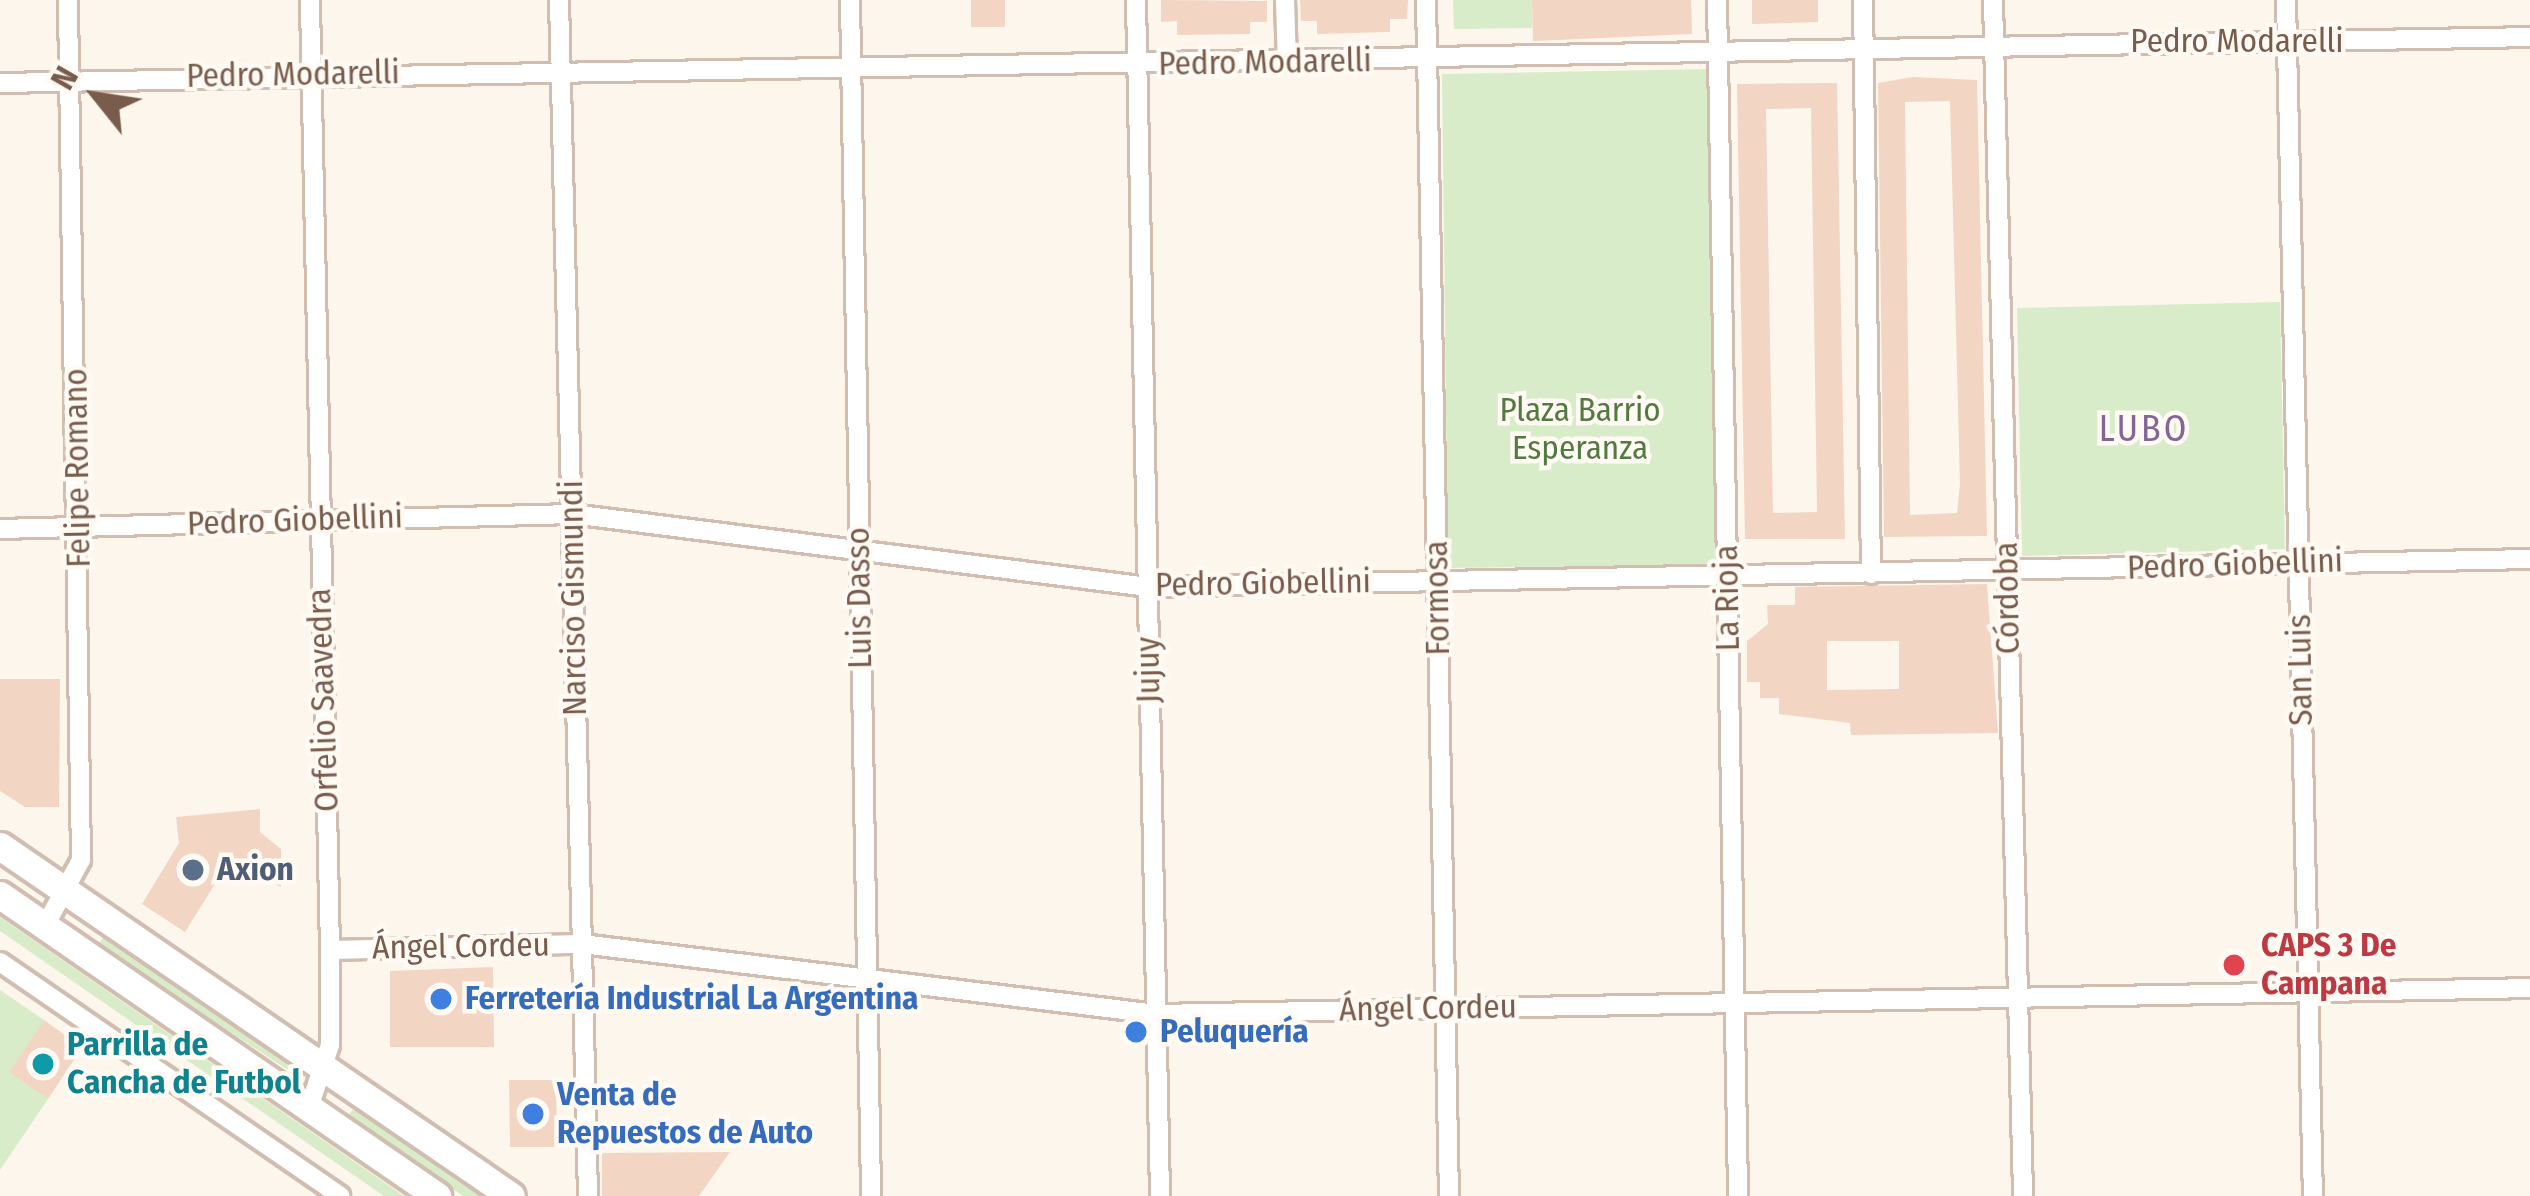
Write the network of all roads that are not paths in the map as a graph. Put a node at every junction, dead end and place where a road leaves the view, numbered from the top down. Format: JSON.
{"nodes":[{"id":1,"x":68,"y":0,"type":"edge"},
{"id":2,"x":310,"y":0,"type":"edge"},
{"id":3,"x":559,"y":0,"type":"edge"},
{"id":4,"x":850,"y":0,"type":"edge"},
{"id":5,"x":1136,"y":0,"type":"edge"},
{"id":6,"x":1285,"y":0,"type":"edge"},
{"id":7,"x":1426,"y":0,"type":"edge"},
{"id":8,"x":1718,"y":0,"type":"edge"},
{"id":9,"x":1863,"y":0,"type":"edge"},
{"id":10,"x":1993,"y":0,"type":"edge"},
{"id":11,"x":2286,"y":0,"type":"edge"},
{"id":12,"x":2530,"y":37,"type":"edge"},
{"id":13,"x":1994,"y":41,"type":"junction"},
{"id":14,"x":2287,"y":43,"type":"junction"},
{"id":15,"x":1864,"y":45,"type":"junction"},
{"id":16,"x":1718,"y":57,"type":"junction"},
{"id":17,"x":1427,"y":61,"type":"junction"},
{"id":18,"x":1287,"y":62,"type":"junction"},
{"id":19,"x":1137,"y":64,"type":"junction"},
{"id":20,"x":851,"y":68,"type":"junction"},
{"id":21,"x":561,"y":72,"type":"junction"},
{"id":22,"x":311,"y":73,"type":"junction"},
{"id":23,"x":70,"y":82,"type":"junction"},
{"id":24,"x":0,"y":83,"type":"edge"},
{"id":25,"x":572,"y":514,"type":"junction"},
{"id":26,"x":319,"y":520,"type":"junction"},
{"id":27,"x":80,"y":527,"type":"junction"},
{"id":28,"x":0,"y":530,"type":"edge"},
{"id":29,"x":860,"y":551,"type":"junction"},
{"id":30,"x":2530,"y":559,"type":"edge"},
{"id":31,"x":2299,"y":563,"type":"junction"},
{"id":32,"x":2007,"y":572,"type":"junction"},
{"id":33,"x":1871,"y":574,"type":"junction"},
{"id":34,"x":1727,"y":576,"type":"junction"},
{"id":35,"x":1437,"y":582,"type":"junction"},
{"id":36,"x":1148,"y":587,"type":"junction"},
{"id":37,"x":0,"y":846,"type":"edge"},
{"id":38,"x":68,"y":893,"type":"junction"},
{"id":39,"x":0,"y":895,"type":"edge"},
{"id":40,"x":45,"y":926,"type":"junction"},
{"id":41,"x":582,"y":944,"type":"junction"},
{"id":42,"x":331,"y":950,"type":"junction"},
{"id":43,"x":0,"y":962,"type":"edge"},
{"id":44,"x":867,"y":979,"type":"junction"},
{"id":45,"x":2530,"y":988,"type":"edge"},
{"id":46,"x":2308,"y":992,"type":"junction"},
{"id":47,"x":2018,"y":998,"type":"junction"},
{"id":48,"x":1735,"y":1003,"type":"junction"},
{"id":49,"x":1446,"y":1009,"type":"junction"},
{"id":50,"x":1156,"y":1014,"type":"junction"},
{"id":51,"x":322,"y":1067,"type":"junction"},
{"id":52,"x":309,"y":1108,"type":"junction"},
{"id":53,"x":340,"y":1196,"type":"edge"},
{"id":54,"x":437,"y":1196,"type":"edge"},
{"id":55,"x":511,"y":1196,"type":"edge"},
{"id":56,"x":588,"y":1196,"type":"edge"},
{"id":57,"x":871,"y":1196,"type":"edge"},
{"id":58,"x":1160,"y":1196,"type":"edge"},
{"id":59,"x":1450,"y":1196,"type":"edge"},
{"id":60,"x":1738,"y":1196,"type":"edge"},
{"id":61,"x":2023,"y":1196,"type":"edge"},
{"id":62,"x":2313,"y":1196,"type":"edge"}],
"edges":[{"from":1,"to":23,"type":"street","name":"Felipe Romano"},
{"from":2,"to":22,"type":"street","name":"Orfelio Saavedra"},
{"from":3,"to":21,"type":"street","name":"Narciso Gismundi"},
{"from":4,"to":20,"type":"street","name":"Luis Dasso"},
{"from":5,"to":19,"type":"street","name":"Jujuy"},
{"from":6,"to":18,"type":"street"},
{"from":7,"to":17,"type":"street","name":"Formosa"},
{"from":8,"to":16,"type":"street","name":"La Rioja"},
{"from":9,"to":15,"type":"street"},
{"from":10,"to":13,"type":"street","name":"Córdoba"},
{"from":11,"to":14,"type":"street","name":"San Luis"},
{"from":12,"to":14,"type":"street","name":"Pedro Modarelli"},
{"from":13,"to":14,"type":"street","name":"Pedro Modarelli"},
{"from":13,"to":15,"type":"street","name":"Pedro Modarelli"},
{"from":13,"to":32,"type":"street","name":"Córdoba"},
{"from":14,"to":31,"type":"street","name":"San Luis"},
{"from":15,"to":16,"type":"street","name":"Pedro Modarelli"},
{"from":15,"to":33,"type":"street"},
{"from":16,"to":17,"type":"street","name":"Pedro Modarelli"},
{"from":16,"to":34,"type":"street","name":"La Rioja"},
{"from":17,"to":18,"type":"street","name":"Pedro Modarelli"},
{"from":17,"to":35,"type":"street","name":"Formosa"},
{"from":18,"to":19,"type":"street","name":"Pedro Modarelli"},
{"from":19,"to":20,"type":"street","name":"Pedro Modarelli"},
{"from":19,"to":36,"type":"street","name":"Jujuy"},
{"from":20,"to":21,"type":"street","name":"Pedro Modarelli"},
{"from":20,"to":29,"type":"street","name":"Luis Dasso"},
{"from":21,"to":22,"type":"street","name":"Pedro Modarelli"},
{"from":21,"to":25,"type":"street","name":"Narciso Gismundi"},
{"from":22,"to":23,"type":"street","name":"Pedro Modarelli"},
{"from":22,"to":26,"type":"street","name":"Orfelio Saavedra"},
{"from":23,"to":24,"type":"street","name":"Pedro Modarelli"},
{"from":23,"to":27,"type":"street","name":"Felipe Romano"},
{"from":25,"to":26,"type":"street","name":"Pedro Giobellini"},
{"from":25,"to":29,"type":"street","name":"Pedro Giobellini"},
{"from":25,"to":41,"type":"street","name":"Narciso Gismundi"},
{"from":26,"to":27,"type":"street","name":"Pedro Giobellini"},
{"from":26,"to":42,"type":"street","name":"Orfelio Saavedra"},
{"from":27,"to":28,"type":"street","name":"Pedro Giobellini"},
{"from":27,"to":38,"type":"street","name":"Felipe Romano"},
{"from":29,"to":36,"type":"street","name":"Pedro Giobellini"},
{"from":29,"to":44,"type":"street","name":"Luis Dasso"},
{"from":30,"to":31,"type":"street","name":"Pedro Giobellini"},
{"from":31,"to":32,"type":"street","name":"Pedro Giobellini"},
{"from":31,"to":46,"type":"street","name":"San Luis"},
{"from":32,"to":33,"type":"street","name":"Pedro Giobellini"},
{"from":32,"to":47,"type":"street","name":"Córdoba"},
{"from":33,"to":34,"type":"street","name":"Pedro Giobellini"},
{"from":34,"to":35,"type":"street","name":"Pedro Giobellini"},
{"from":34,"to":48,"type":"street","name":"La Rioja"},
{"from":35,"to":36,"type":"street","name":"Pedro Giobellini"},
{"from":35,"to":49,"type":"street","name":"Formosa"},
{"from":36,"to":50,"type":"street","name":"Jujuy"},
{"from":37,"to":38,"type":"main road"},
{"from":38,"to":40,"type":"street","name":"Felipe Romano"},
{"from":38,"to":51,"type":"main road"},
{"from":39,"to":40,"type":"main road"},
{"from":40,"to":52,"type":"main road"},
{"from":41,"to":42,"type":"street","name":"Ángel Cordeu"},
{"from":41,"to":44,"type":"street","name":"Ángel Cordeu"},
{"from":41,"to":56,"type":"street","name":"Narciso Gismundi"},
{"from":42,"to":51,"type":"street","name":"Orfelio Saavedra"},
{"from":43,"to":53,"type":"street"},
{"from":44,"to":50,"type":"street","name":"Ángel Cordeu"},
{"from":44,"to":57,"type":"street","name":"Luis Dasso"},
{"from":45,"to":46,"type":"street","name":"Ángel Cordeu"},
{"from":46,"to":47,"type":"street","name":"Ángel Cordeu"},
{"from":46,"to":62,"type":"street","name":"San Luis"},
{"from":47,"to":48,"type":"street","name":"Ángel Cordeu"},
{"from":47,"to":61,"type":"street","name":"Córdoba"},
{"from":48,"to":49,"type":"street","name":"Ángel Cordeu"},
{"from":48,"to":60,"type":"street","name":"La Rioja"},
{"from":49,"to":50,"type":"street","name":"Ángel Cordeu"},
{"from":49,"to":59,"type":"street","name":"Formosa"},
{"from":50,"to":58,"type":"street","name":"Jujuy"},
{"from":51,"to":52,"type":"street","name":"Orfelio Saavedra"},
{"from":51,"to":55,"type":"main road"},
{"from":52,"to":54,"type":"main road"}]}
